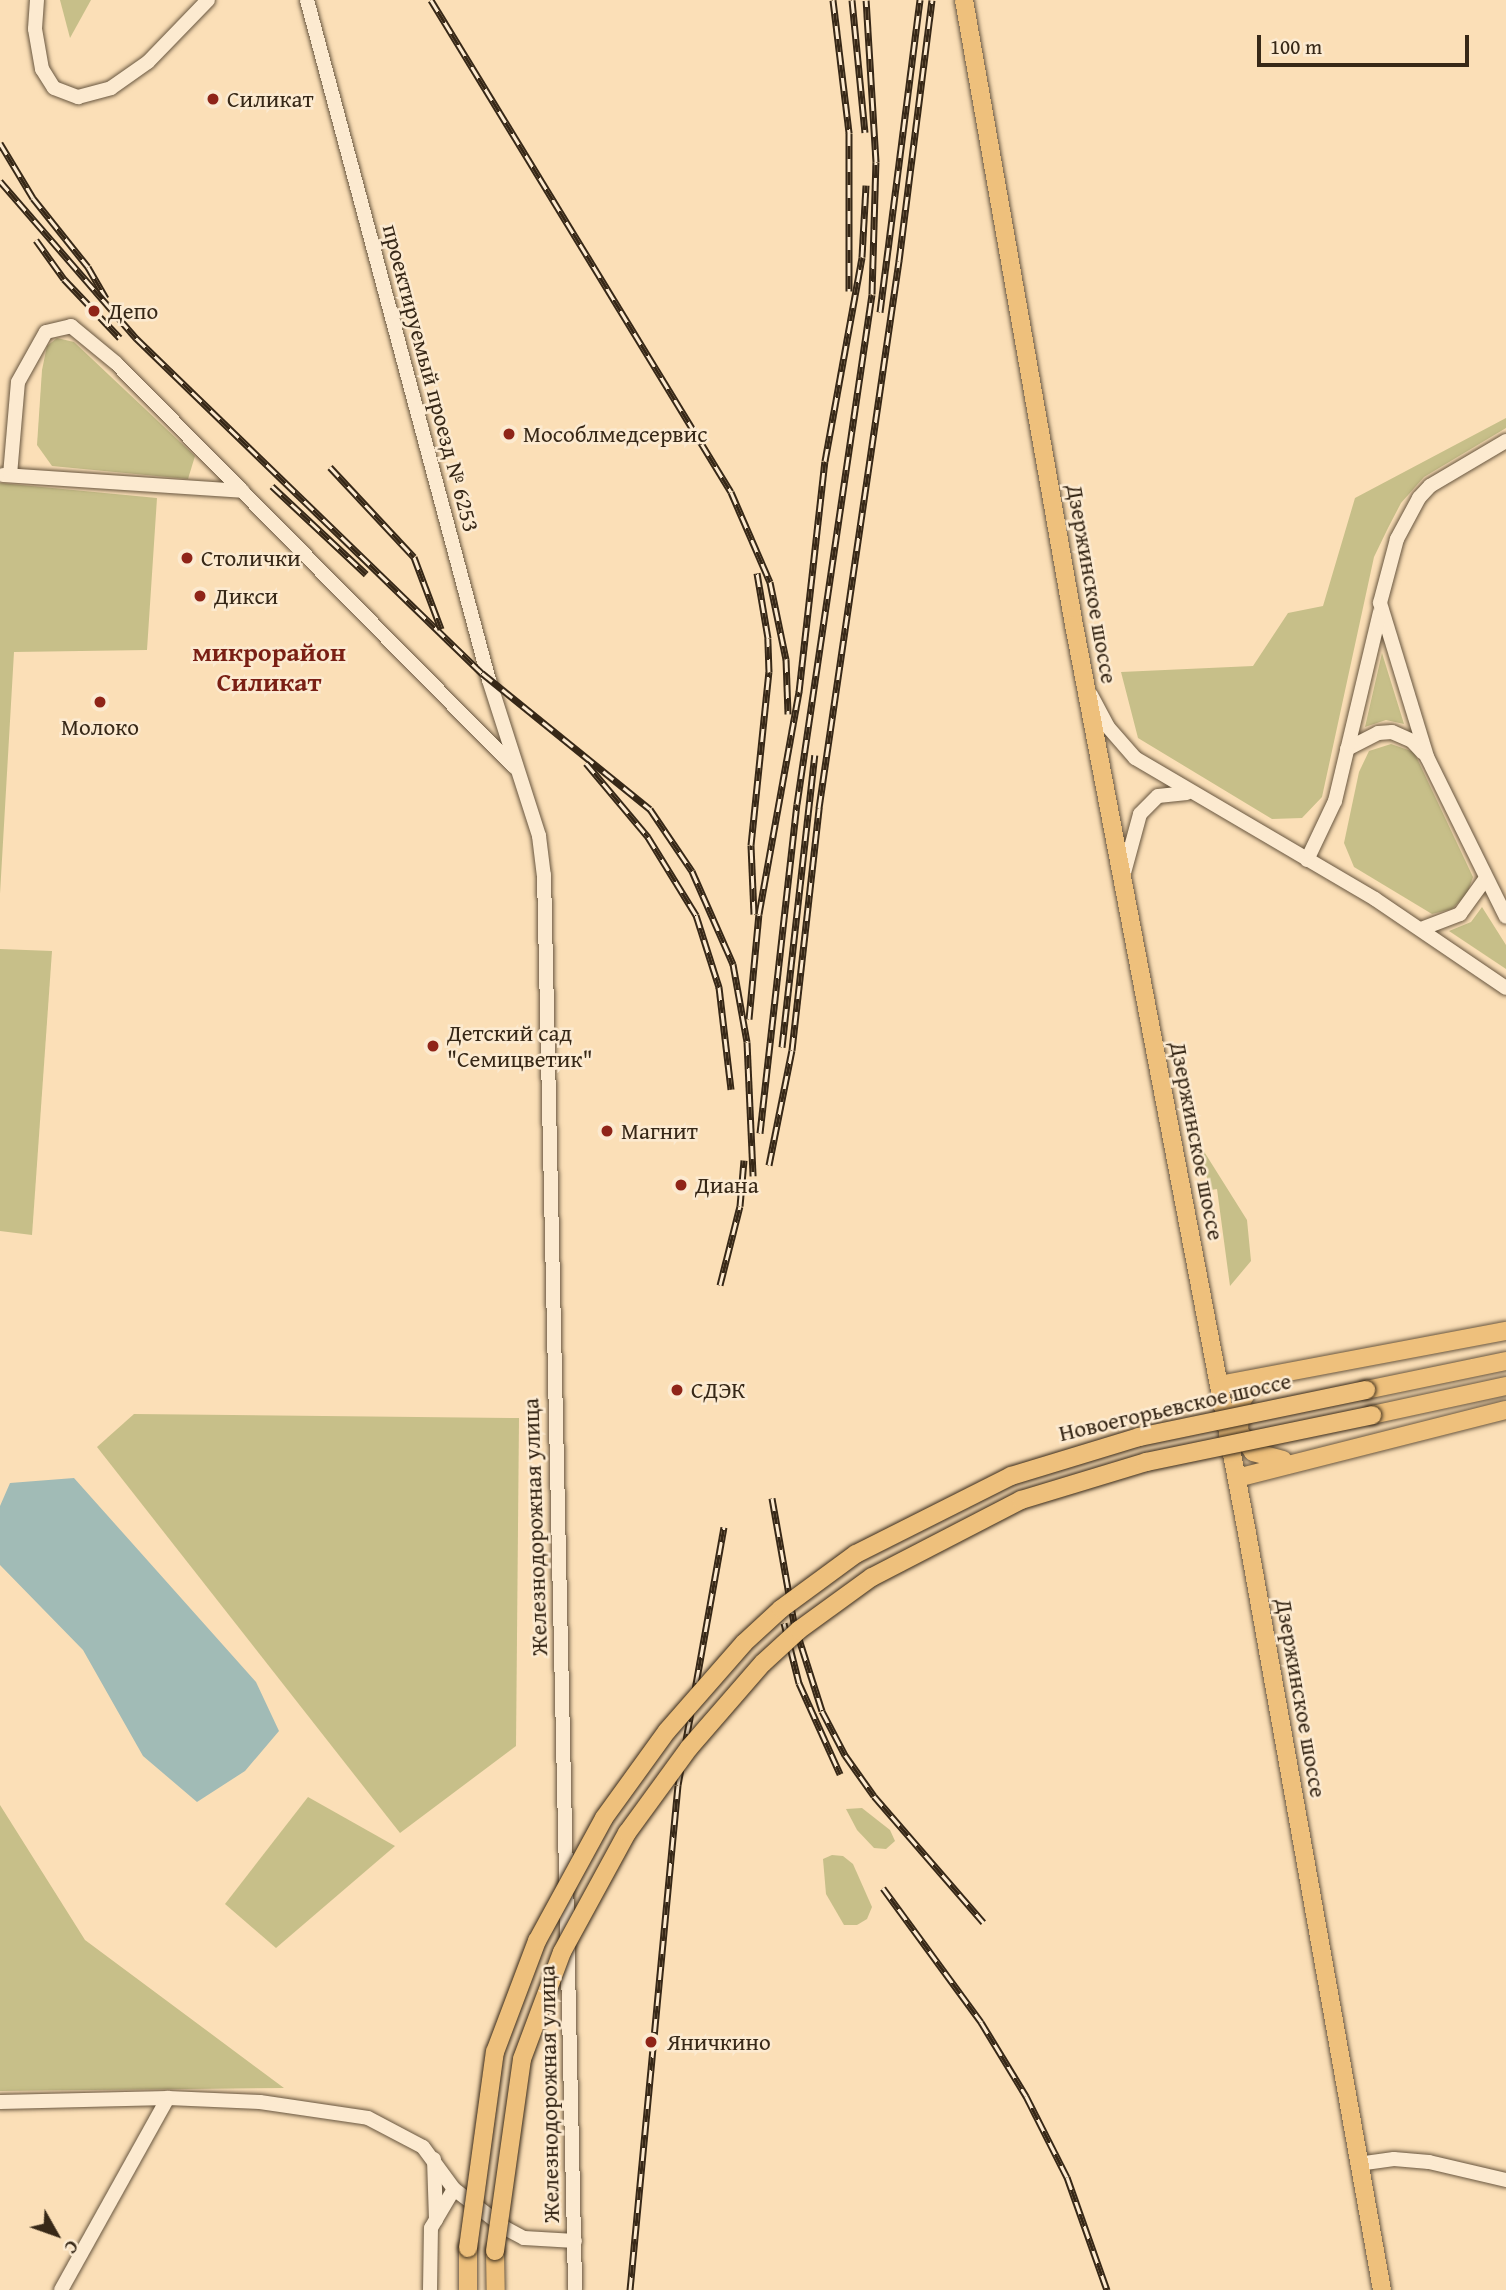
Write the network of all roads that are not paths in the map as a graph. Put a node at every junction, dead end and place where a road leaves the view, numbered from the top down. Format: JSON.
{"nodes":[{"id":1,"x":37,"y":0,"type":"edge"},
{"id":2,"x":208,"y":0,"type":"edge"},
{"id":3,"x":307,"y":0,"type":"edge"},
{"id":4,"x":964,"y":0,"type":"edge"},
{"id":5,"x":1506,"y":442,"type":"edge"},
{"id":6,"x":5,"y":475,"type":"edge"},
{"id":7,"x":242,"y":491,"type":"junction"},
{"id":8,"x":1381,"y":611,"type":"junction"},
{"id":9,"x":1083,"y":674,"type":"junction"},
{"id":10,"x":1347,"y":749,"type":"junction"},
{"id":11,"x":1427,"y":757,"type":"junction"},
{"id":12,"x":515,"y":768,"type":"junction"},
{"id":13,"x":1188,"y":793,"type":"junction"},
{"id":14,"x":1307,"y":860,"type":"junction"},
{"id":15,"x":1486,"y":878,"type":"junction"},
{"id":16,"x":1123,"y":880,"type":"junction"},
{"id":17,"x":1506,"y":917,"type":"edge"},
{"id":18,"x":1421,"y":929,"type":"junction"},
{"id":19,"x":1506,"y":988,"type":"edge"},
{"id":20,"x":1506,"y":1331,"type":"edge"},
{"id":21,"x":1506,"y":1361,"type":"edge"},
{"id":22,"x":1298,"y":1370,"type":"junction"},
{"id":23,"x":1219,"y":1385,"type":"junction"},
{"id":24,"x":1506,"y":1387,"type":"edge"},
{"id":25,"x":1506,"y":1410,"type":"edge"},
{"id":26,"x":1311,"y":1459,"type":"junction"},
{"id":27,"x":1237,"y":1478,"type":"junction"},
{"id":28,"x":168,"y":2098,"type":"junction"},
{"id":29,"x":0,"y":2102,"type":"edge"},
{"id":30,"x":433,"y":2158,"type":"junction"},
{"id":31,"x":1358,"y":2164,"type":"junction"},
{"id":32,"x":1506,"y":2180,"type":"edge"},
{"id":33,"x":454,"y":2189,"type":"junction"},
{"id":34,"x":436,"y":2220,"type":"junction"},
{"id":35,"x":575,"y":2241,"type":"junction"},
{"id":36,"x":61,"y":2290,"type":"edge"},
{"id":37,"x":430,"y":2290,"type":"edge"},
{"id":38,"x":468,"y":2290,"type":"edge"},
{"id":39,"x":496,"y":2290,"type":"edge"},
{"id":40,"x":575,"y":2290,"type":"edge"},
{"id":41,"x":1382,"y":2290,"type":"edge"}],
"edges":[{"from":1,"to":2,"type":"street"},
{"from":3,"to":12,"type":"street","name":"проектируемый проезд № 6253"},
{"from":4,"to":9,"type":"main road","name":"Дзержинское шоссе"},
{"from":5,"to":8,"type":"street"},
{"from":6,"to":7,"type":"street"},
{"from":6,"to":7,"type":"street"},
{"from":7,"to":12,"type":"street"},
{"from":8,"to":10,"type":"street"},
{"from":8,"to":11,"type":"street"},
{"from":9,"to":13,"type":"street"},
{"from":9,"to":16,"type":"main road","name":"Дзержинское шоссе"},
{"from":10,"to":11,"type":"street"},
{"from":10,"to":14,"type":"street"},
{"from":11,"to":15,"type":"street"},
{"from":12,"to":35,"type":"street","name":"Железнодорожная улица"},
{"from":13,"to":14,"type":"street"},
{"from":13,"to":16,"type":"street"},
{"from":14,"to":18,"type":"street"},
{"from":15,"to":17,"type":"street"},
{"from":15,"to":18,"type":"street"},
{"from":16,"to":23,"type":"main road","name":"Дзержинское шоссе"},
{"from":18,"to":19,"type":"street"},
{"from":20,"to":22,"type":"main road"},
{"from":21,"to":38,"type":"main road","name":"Новоегорьевское шоссе","bridge":true},
{"from":22,"to":23,"type":"main road"},
{"from":22,"to":26,"type":"main road"},
{"from":23,"to":27,"type":"main road","name":"Дзержинское шоссе"},
{"from":24,"to":39,"type":"main road","name":"Новоегорьевское шоссе","bridge":true},
{"from":25,"to":26,"type":"main road"},
{"from":26,"to":27,"type":"main road"},
{"from":27,"to":31,"type":"main road","name":"Дзержинское шоссе"},
{"from":28,"to":29,"type":"street"},
{"from":28,"to":30,"type":"street"},
{"from":28,"to":36,"type":"street"},
{"from":30,"to":33,"type":"street"},
{"from":30,"to":34,"type":"street"},
{"from":31,"to":32,"type":"street"},
{"from":31,"to":41,"type":"main road","name":"Дзержинское шоссе"},
{"from":33,"to":34,"type":"street"},
{"from":33,"to":35,"type":"street"},
{"from":34,"to":37,"type":"street"},
{"from":35,"to":40,"type":"street","name":"Железнодорожная улица"}]}
